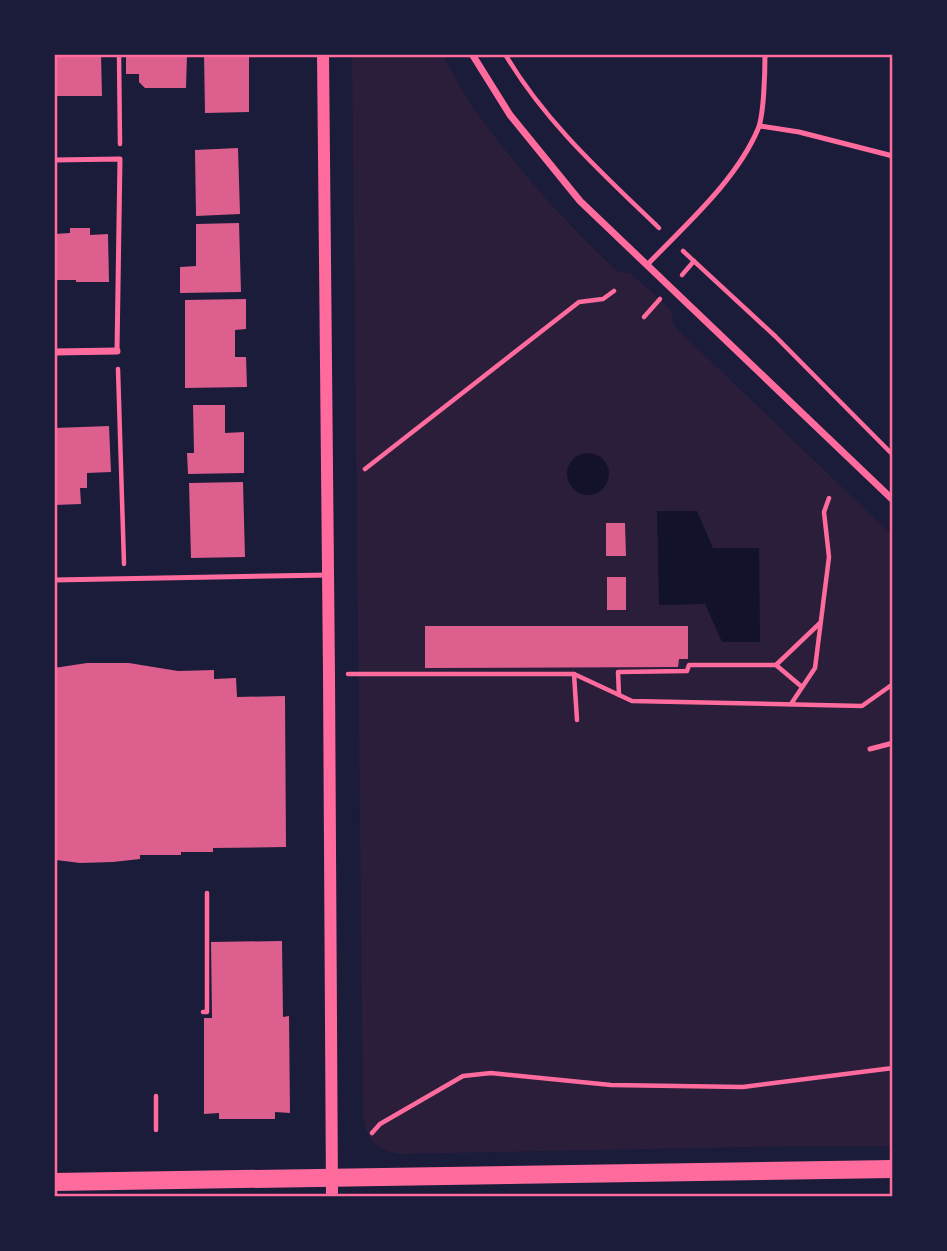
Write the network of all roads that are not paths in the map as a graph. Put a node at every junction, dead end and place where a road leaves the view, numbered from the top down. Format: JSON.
{"nodes":[{"id":1,"x":323,"y":54,"type":"edge"},
{"id":2,"x":472,"y":54,"type":"edge"},
{"id":3,"x":765,"y":54,"type":"edge"},
{"id":4,"x":760,"y":126,"type":"junction"},
{"id":5,"x":893,"y":157,"type":"edge"},
{"id":6,"x":54,"y":160,"type":"edge"},
{"id":7,"x":647,"y":265,"type":"junction"},
{"id":8,"x":117,"y":351,"type":"joint"},
{"id":9,"x":54,"y":352,"type":"edge"},
{"id":10,"x":889,"y":490,"type":"edge"},
{"id":11,"x":893,"y":499,"type":"edge"},
{"id":12,"x":329,"y":575,"type":"junction"},
{"id":13,"x":54,"y":580,"type":"edge"},
{"id":14,"x":893,"y":743,"type":"edge"},
{"id":15,"x":870,"y":749,"type":"dead end"},
{"id":16,"x":893,"y":1168,"type":"edge"},
{"id":17,"x":331,"y":1177,"type":"junction"},
{"id":18,"x":54,"y":1182,"type":"edge"},
{"id":19,"x":332,"y":1197,"type":"edge"}],
"edges":[{"from":1,"to":12,"type":"street"},
{"from":2,"to":7,"type":"street"},
{"from":3,"to":4,"type":"lane"},
{"from":4,"to":5,"type":"lane"},
{"from":4,"to":7,"type":"lane"},
{"from":6,"to":8,"type":"lane"},
{"from":7,"to":10,"type":"street"},
{"from":8,"to":9,"type":"street"},
{"from":10,"to":11,"type":"street"},
{"from":12,"to":13,"type":"lane"},
{"from":12,"to":17,"type":"street"},
{"from":14,"to":15,"type":"lane"},
{"from":16,"to":17,"type":"main road"},
{"from":17,"to":18,"type":"main road"},
{"from":17,"to":19,"type":"street"}]}
